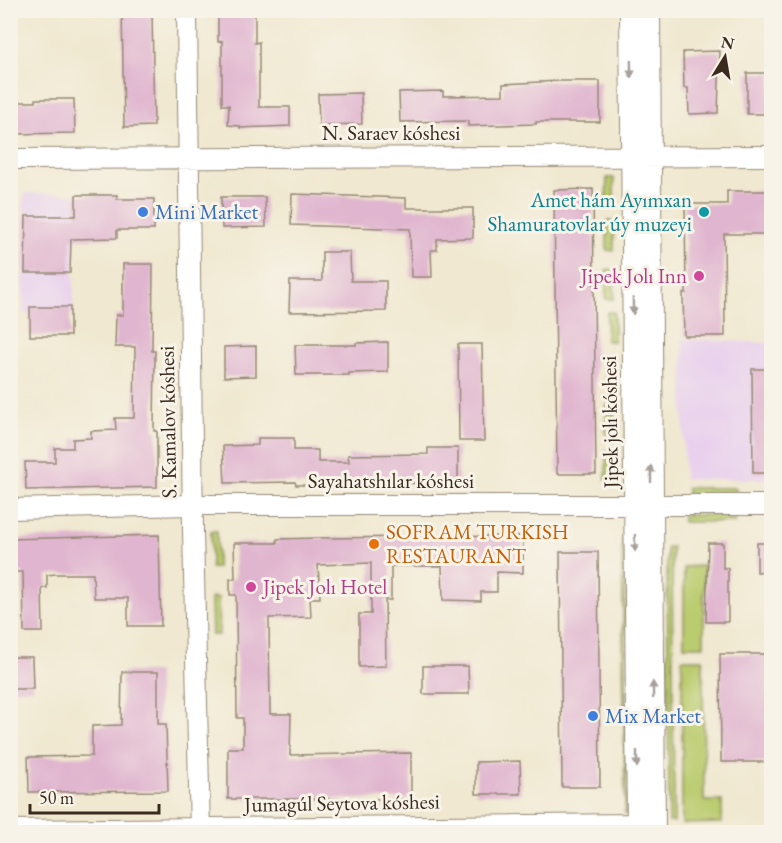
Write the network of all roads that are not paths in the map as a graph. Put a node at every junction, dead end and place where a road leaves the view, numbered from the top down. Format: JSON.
{"nodes":[{"id":1,"x":187,"y":10,"type":"edge"},
{"id":2,"x":630,"y":10,"type":"edge"},
{"id":3,"x":650,"y":10,"type":"edge"},
{"id":4,"x":771,"y":156,"type":"edge"},
{"id":5,"x":640,"y":157,"type":"junction"},
{"id":6,"x":189,"y":158,"type":"junction"},
{"id":7,"x":10,"y":159,"type":"edge"},
{"id":8,"x":193,"y":505,"type":"junction"},
{"id":9,"x":643,"y":505,"type":"junction"},
{"id":10,"x":771,"y":505,"type":"edge"},
{"id":11,"x":10,"y":509,"type":"edge"},
{"id":12,"x":10,"y":830,"type":"edge"},
{"id":13,"x":643,"y":830,"type":"edge"},
{"id":14,"x":200,"y":831,"type":"edge"}],
"edges":[{"from":1,"to":6,"type":"street","name":"S. Kamalov kóshesi"},
{"from":2,"to":5,"type":"street","name":"Jipek jolı kóshesi","one_way":true},
{"from":3,"to":5,"type":"street","name":"Jipek jolı kóshesi"},
{"from":4,"to":5,"type":"street","name":"N. Saraev kóshesi"},
{"from":5,"to":6,"type":"street","name":"N. Saraev kóshesi"},
{"from":5,"to":9,"type":"street","name":"Jipek jolı kóshesi"},
{"from":6,"to":7,"type":"street","name":"N. Saraev kóshesi"},
{"from":6,"to":8,"type":"street","name":"S. Kamalov kóshesi"},
{"from":8,"to":9,"type":"street","name":"Sayahatshılar kóshesi"},
{"from":8,"to":11,"type":"street","name":"Sayahatshılar kóshesi"},
{"from":8,"to":14,"type":"street","name":"S. Kamalov kóshesi"},
{"from":9,"to":10,"type":"street","name":"Sayahatshılar kóshesi"},
{"from":9,"to":13,"type":"street","name":"Jipek jolı kóshesi"},
{"from":12,"to":14,"type":"street","name":"Jumagúl Seytova kóshesi"},
{"from":13,"to":14,"type":"street","name":"Jumagúl Seytova kóshesi"}]}
